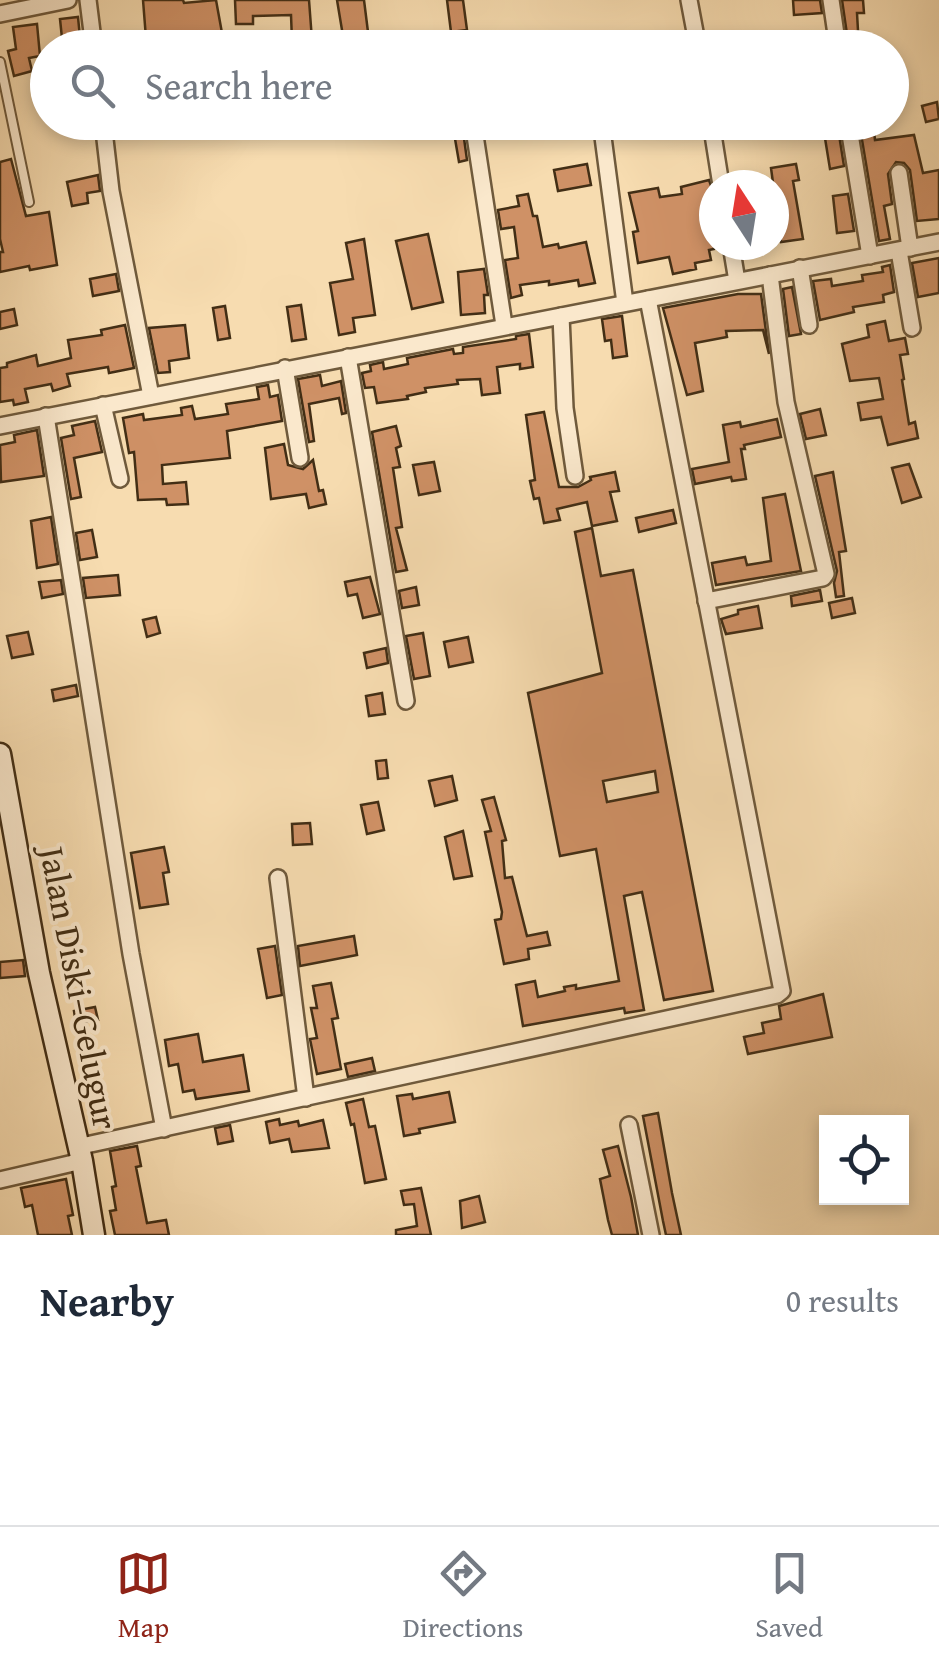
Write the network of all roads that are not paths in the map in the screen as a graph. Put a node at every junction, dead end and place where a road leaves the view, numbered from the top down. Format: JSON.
{"nodes":[{"id":1,"x":68,"y":0,"type":"edge"},
{"id":2,"x":88,"y":0,"type":"edge"},
{"id":3,"x":689,"y":0,"type":"edge"},
{"id":4,"x":831,"y":0,"type":"edge"},
{"id":5,"x":0,"y":14,"type":"edge"},
{"id":6,"x":92,"y":30,"type":"edge"},
{"id":7,"x":695,"y":30,"type":"edge"},
{"id":8,"x":835,"y":30,"type":"edge"},
{"id":9,"x":0,"y":62,"type":"edge"},
{"id":10,"x":105,"y":140,"type":"edge"},
{"id":11,"x":476,"y":140,"type":"edge"},
{"id":12,"x":603,"y":140,"type":"edge"},
{"id":13,"x":714,"y":140,"type":"edge"},
{"id":14,"x":851,"y":140,"type":"edge"},
{"id":15,"x":719,"y":170,"type":"edge"},
{"id":16,"x":899,"y":173,"type":"dead end"},
{"id":17,"x":29,"y":202,"type":"dead end"},
{"id":18,"x":939,"y":242,"type":"edge"},
{"id":19,"x":904,"y":250,"type":"junction"},
{"id":20,"x":870,"y":256,"type":"junction"},
{"id":21,"x":734,"y":260,"type":"edge"},
{"id":22,"x":800,"y":268,"type":"junction"},
{"id":23,"x":770,"y":275,"type":"junction"},
{"id":24,"x":737,"y":281,"type":"junction"},
{"id":25,"x":648,"y":299,"type":"junction"},
{"id":26,"x":625,"y":303,"type":"junction"},
{"id":27,"x":561,"y":316,"type":"junction"},
{"id":28,"x":809,"y":324,"type":"dead end"},
{"id":29,"x":504,"y":325,"type":"junction"},
{"id":30,"x":912,"y":328,"type":"dead end"},
{"id":31,"x":348,"y":357,"type":"junction"},
{"id":32,"x":286,"y":368,"type":"junction"},
{"id":33,"x":150,"y":396,"type":"junction"},
{"id":34,"x":103,"y":405,"type":"junction"},
{"id":35,"x":46,"y":416,"type":"junction"},
{"id":36,"x":0,"y":426,"type":"edge"},
{"id":37,"x":300,"y":458,"type":"dead end"},
{"id":38,"x":575,"y":476,"type":"dead end"},
{"id":39,"x":120,"y":479,"type":"dead end"},
{"id":40,"x":706,"y":601,"type":"junction"},
{"id":41,"x":406,"y":701,"type":"dead end"},
{"id":42,"x":0,"y":754,"type":"edge"},
{"id":43,"x":278,"y":878,"type":"dead end"},
{"id":44,"x":306,"y":1098,"type":"junction"},
{"id":45,"x":629,"y":1126,"type":"dead end"},
{"id":46,"x":164,"y":1129,"type":"junction"},
{"id":47,"x":79,"y":1154,"type":"junction"},
{"id":48,"x":0,"y":1180,"type":"edge"},
{"id":49,"x":94,"y":1235,"type":"edge"},
{"id":50,"x":651,"y":1235,"type":"edge"}],
"edges":[{"from":1,"to":5,"type":"street"},
{"from":2,"to":6,"type":"street"},
{"from":3,"to":7,"type":"street"},
{"from":4,"to":8,"type":"street"},
{"from":9,"to":17,"type":"lane"},
{"from":10,"to":33,"type":"street"},
{"from":11,"to":29,"type":"street"},
{"from":12,"to":26,"type":"street"},
{"from":13,"to":15,"type":"street"},
{"from":14,"to":20,"type":"street"},
{"from":16,"to":19,"type":"street"},
{"from":18,"to":19,"type":"street"},
{"from":19,"to":20,"type":"street"},
{"from":19,"to":30,"type":"street"},
{"from":20,"to":22,"type":"street"},
{"from":21,"to":24,"type":"street"},
{"from":22,"to":23,"type":"street"},
{"from":22,"to":28,"type":"street"},
{"from":23,"to":24,"type":"street"},
{"from":23,"to":40,"type":"street"},
{"from":24,"to":25,"type":"street"},
{"from":25,"to":26,"type":"street"},
{"from":25,"to":40,"type":"street"},
{"from":26,"to":27,"type":"street"},
{"from":27,"to":29,"type":"street"},
{"from":27,"to":38,"type":"street"},
{"from":29,"to":31,"type":"street"},
{"from":31,"to":32,"type":"street"},
{"from":31,"to":41,"type":"street"},
{"from":32,"to":33,"type":"street"},
{"from":32,"to":37,"type":"street"},
{"from":33,"to":34,"type":"street"},
{"from":34,"to":35,"type":"street"},
{"from":34,"to":39,"type":"street"},
{"from":35,"to":36,"type":"street"},
{"from":35,"to":46,"type":"street"},
{"from":40,"to":44,"type":"street"},
{"from":42,"to":47,"type":"main road","name":"Jalan Diski–Gelugur"},
{"from":43,"to":44,"type":"street"},
{"from":44,"to":46,"type":"street"},
{"from":45,"to":50,"type":"street"},
{"from":46,"to":47,"type":"street"},
{"from":47,"to":48,"type":"street"},
{"from":47,"to":49,"type":"main road","name":"Jalan Diski–Gelugur"}]}
